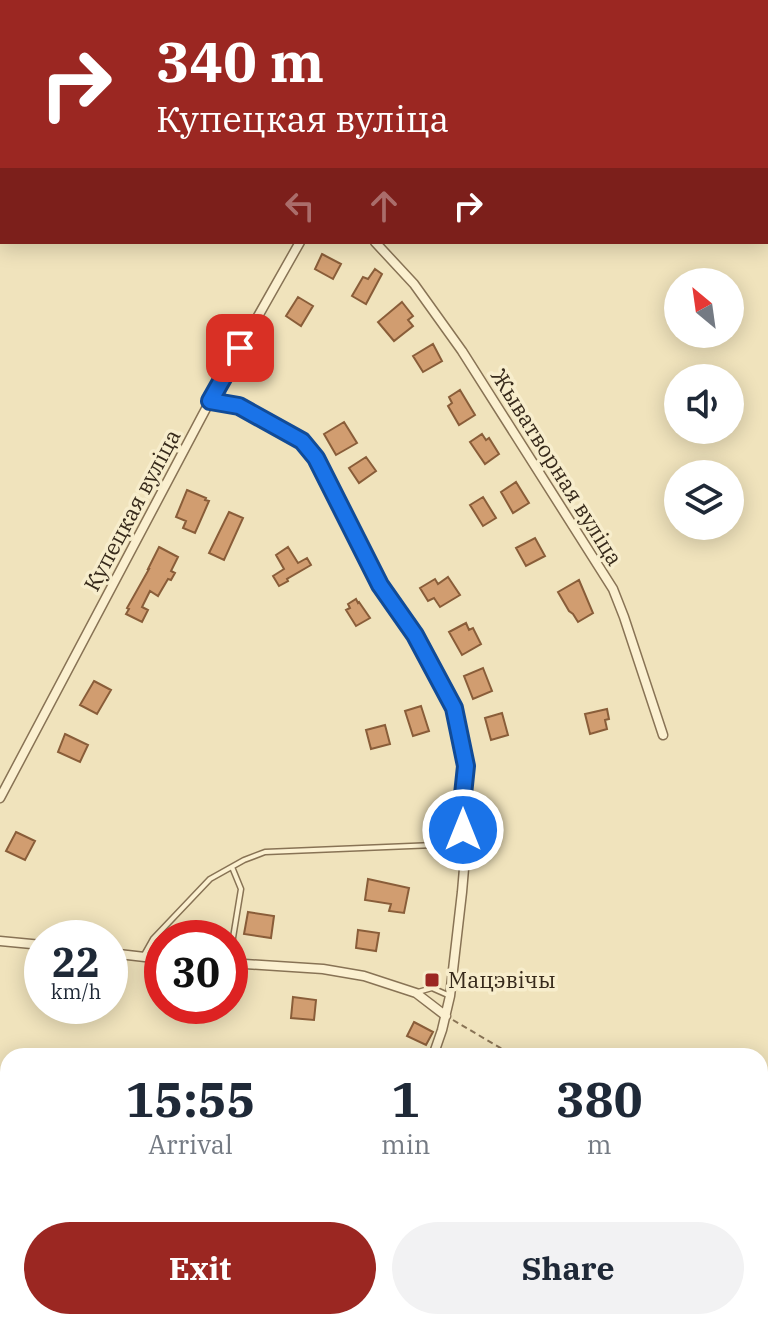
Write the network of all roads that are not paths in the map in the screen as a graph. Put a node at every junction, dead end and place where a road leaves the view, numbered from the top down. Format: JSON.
{"nodes":[{"id":1,"x":299,"y":244,"type":"edge"},
{"id":2,"x":377,"y":244,"type":"edge"},
{"id":3,"x":210,"y":401,"type":"junction"},
{"id":4,"x":663,"y":735,"type":"dead end"},
{"id":5,"x":0,"y":798,"type":"edge"},
{"id":6,"x":465,"y":857,"type":"junction"},
{"id":7,"x":232,"y":867,"type":"junction"},
{"id":8,"x":236,"y":920,"type":"edge"},
{"id":9,"x":0,"y":941,"type":"edge"},
{"id":10,"x":24,"y":943,"type":"edge"},
{"id":11,"x":128,"y":955,"type":"edge"},
{"id":12,"x":143,"y":957,"type":"joint"},
{"id":13,"x":248,"y":964,"type":"edge"},
{"id":14,"x":416,"y":993,"type":"junction"},
{"id":15,"x":450,"y":996,"type":"junction"},
{"id":16,"x":446,"y":1016,"type":"junction"},
{"id":17,"x":436,"y":1048,"type":"edge"}],
"edges":[{"from":1,"to":3,"type":"street","name":"Купецкая вуліца"},
{"from":2,"to":4,"type":"street","name":"Жыватворная вуліца"},
{"from":3,"to":5,"type":"street","name":"Купецкая вуліца"},
{"from":3,"to":6,"type":"street"},
{"from":6,"to":7,"type":"lane"},
{"from":6,"to":15,"type":"street"},
{"from":7,"to":8,"type":"lane"},
{"from":7,"to":12,"type":"lane"},
{"from":9,"to":10,"type":"street"},
{"from":11,"to":12,"type":"street"},
{"from":13,"to":14,"type":"street"},
{"from":14,"to":15,"type":"lane"},
{"from":14,"to":16,"type":"street"},
{"from":15,"to":16,"type":"street"},
{"from":16,"to":17,"type":"street"}]}
